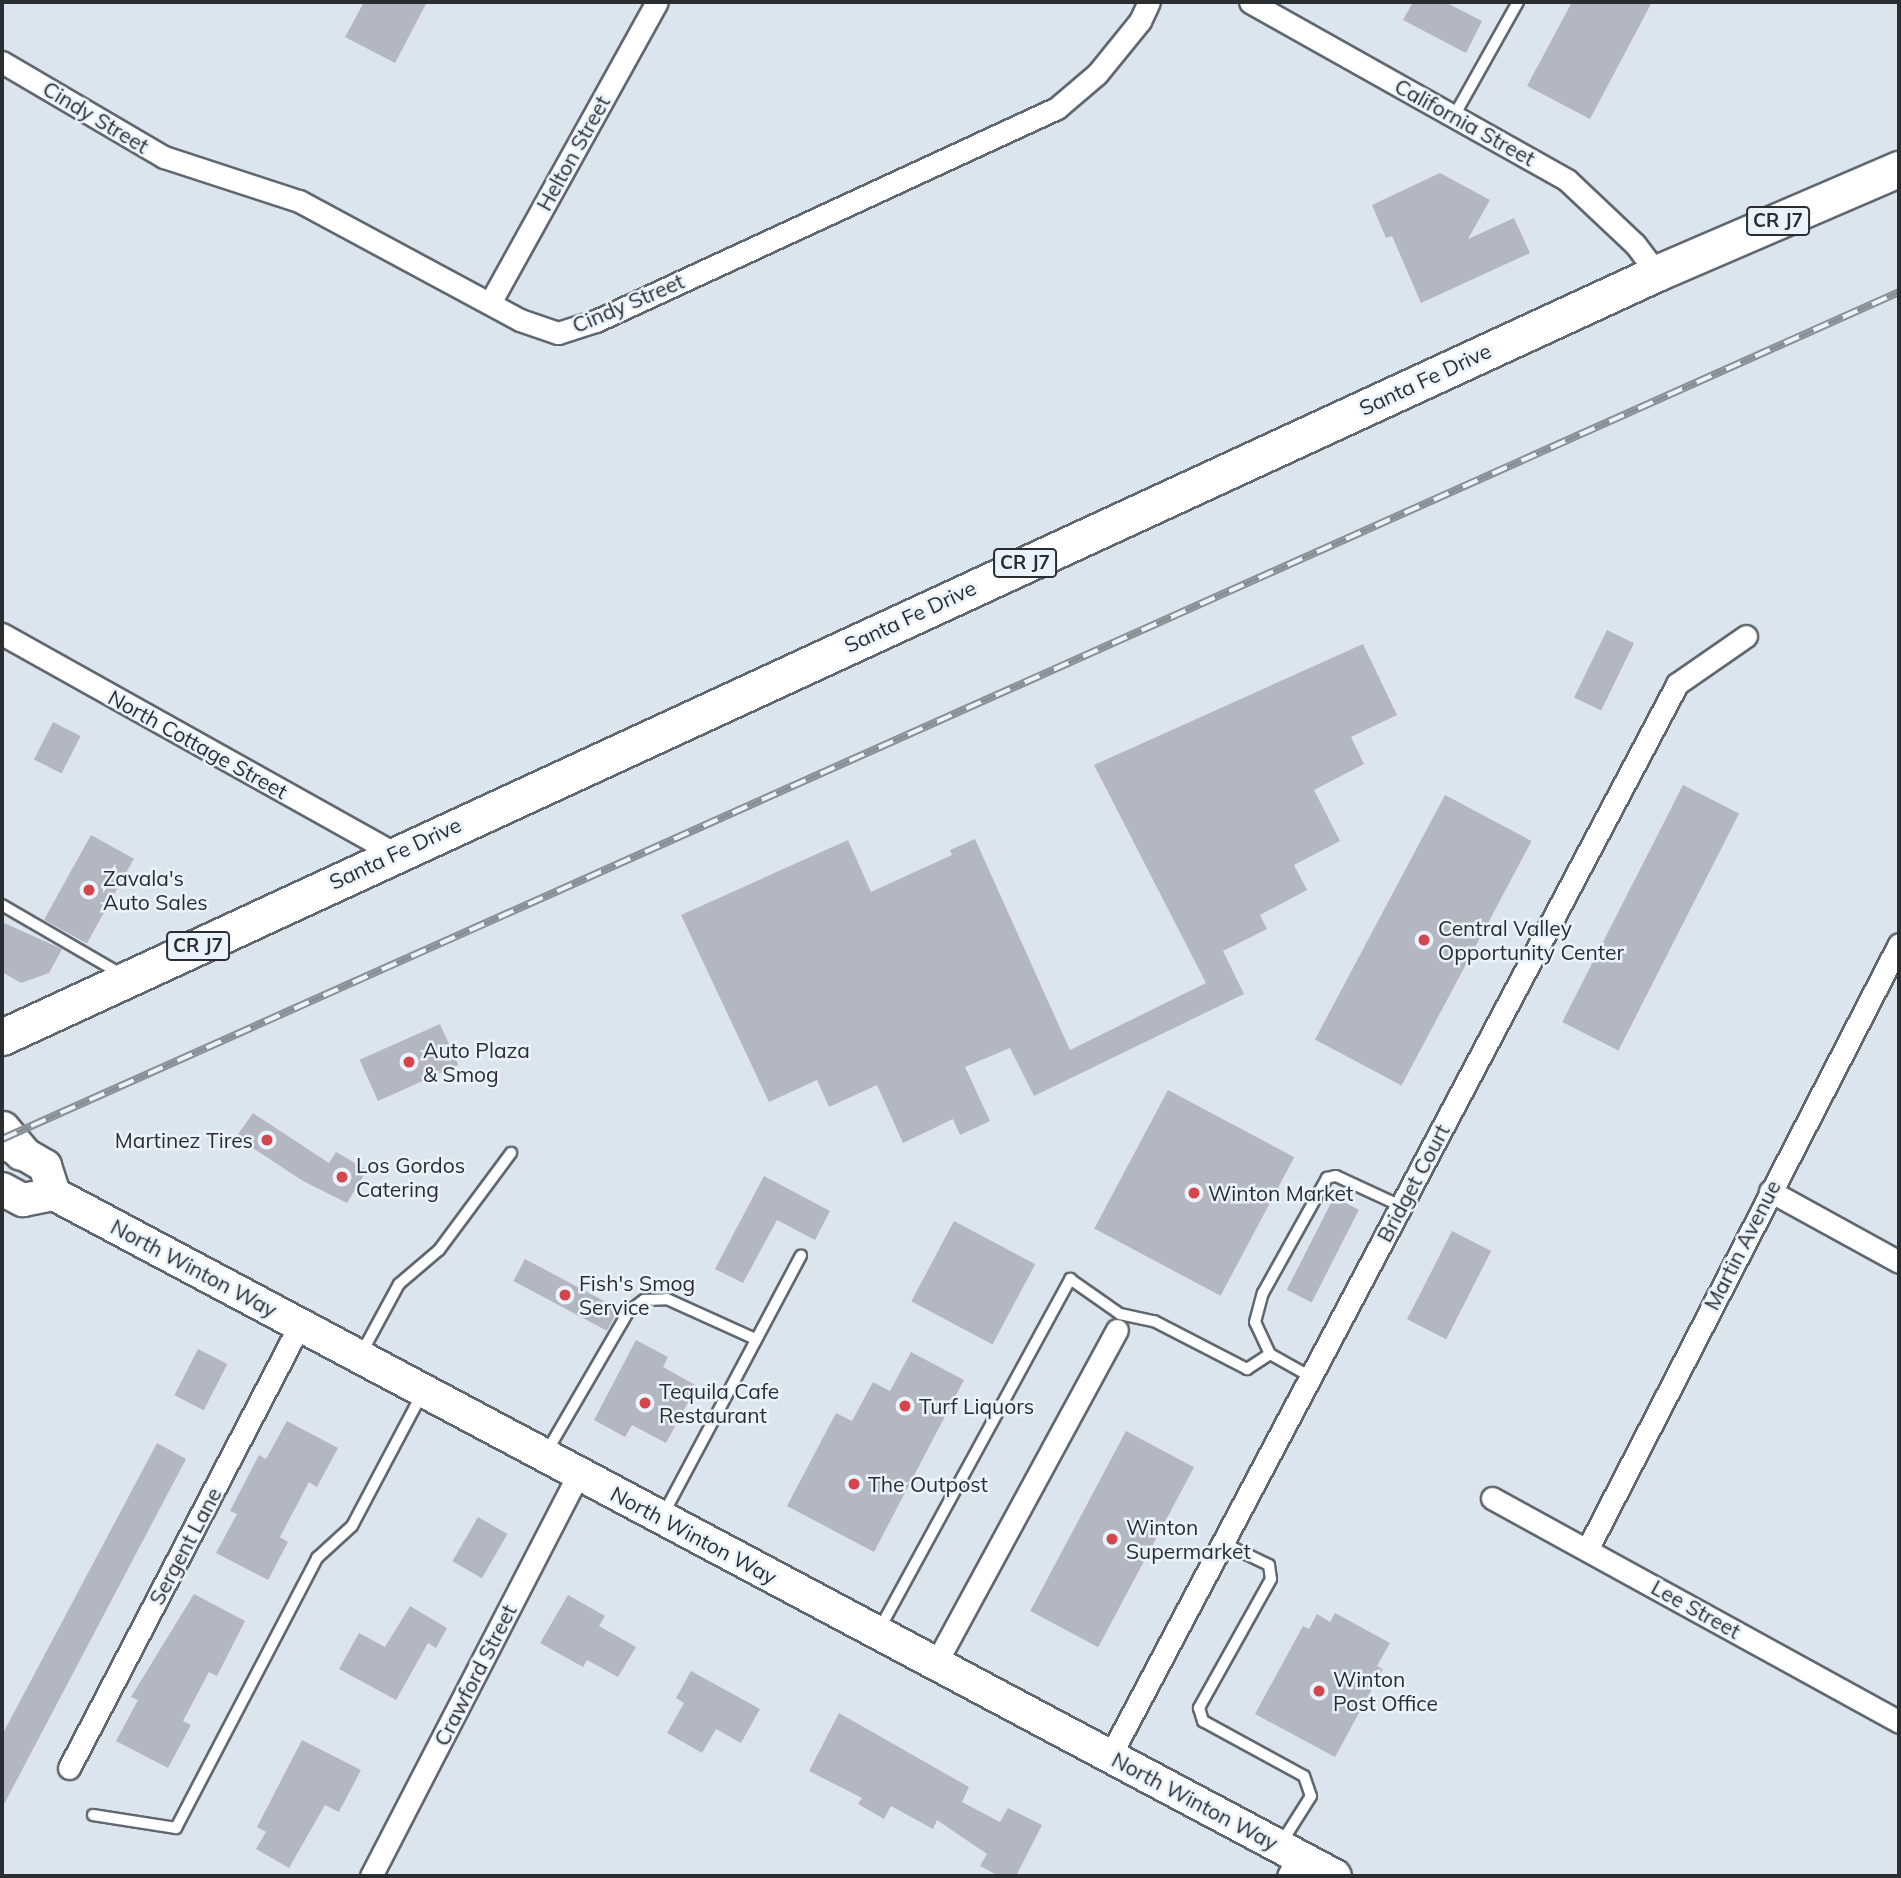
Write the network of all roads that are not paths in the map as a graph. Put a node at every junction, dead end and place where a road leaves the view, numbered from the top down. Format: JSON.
{"nodes":[{"id":1,"x":657,"y":2,"type":"edge"},
{"id":2,"x":1149,"y":2,"type":"edge"},
{"id":3,"x":1250,"y":2,"type":"edge"},
{"id":4,"x":1518,"y":2,"type":"edge"},
{"id":5,"x":2,"y":62,"type":"edge"},
{"id":6,"x":1454,"y":116,"type":"junction"},
{"id":7,"x":1899,"y":169,"type":"edge"},
{"id":8,"x":1657,"y":273,"type":"junction"},
{"id":9,"x":490,"y":303,"type":"junction"},
{"id":10,"x":2,"y":634,"type":"edge"},
{"id":11,"x":1746,"y":636,"type":"dead end"},
{"id":12,"x":394,"y":853,"type":"junction"},
{"id":13,"x":2,"y":905,"type":"edge"},
{"id":14,"x":1899,"y":943,"type":"edge"},
{"id":15,"x":129,"y":979,"type":"junction"},
{"id":16,"x":4,"y":1038,"type":"edge"},
{"id":17,"x":8,"y":1141,"type":"edge"},
{"id":18,"x":511,"y":1153,"type":"dead end"},
{"id":19,"x":2,"y":1189,"type":"edge"},
{"id":20,"x":1770,"y":1191,"type":"junction"},
{"id":21,"x":54,"y":1194,"type":"junction"},
{"id":22,"x":1401,"y":1206,"type":"junction"},
{"id":23,"x":801,"y":1255,"type":"dead end"},
{"id":24,"x":1899,"y":1262,"type":"edge"},
{"id":25,"x":1119,"y":1322,"type":"junction"},
{"id":26,"x":300,"y":1325,"type":"junction"},
{"id":27,"x":755,"y":1339,"type":"junction"},
{"id":28,"x":1270,"y":1353,"type":"junction"},
{"id":29,"x":360,"y":1357,"type":"junction"},
{"id":30,"x":1311,"y":1377,"type":"junction"},
{"id":31,"x":424,"y":1391,"type":"junction"},
{"id":32,"x":545,"y":1455,"type":"junction"},
{"id":33,"x":579,"y":1473,"type":"junction"},
{"id":34,"x":1492,"y":1498,"type":"dead end"},
{"id":35,"x":661,"y":1517,"type":"junction"},
{"id":36,"x":1223,"y":1543,"type":"junction"},
{"id":37,"x":1588,"y":1548,"type":"junction"},
{"id":38,"x":878,"y":1633,"type":"junction"},
{"id":39,"x":936,"y":1663,"type":"junction"},
{"id":40,"x":1899,"y":1722,"type":"edge"},
{"id":41,"x":1110,"y":1756,"type":"junction"},
{"id":42,"x":69,"y":1768,"type":"dead end"},
{"id":43,"x":93,"y":1815,"type":"dead end"},
{"id":44,"x":1288,"y":1859,"type":"edge"},
{"id":45,"x":371,"y":1876,"type":"edge"},
{"id":46,"x":1335,"y":1876,"type":"edge"}],
"edges":[{"from":1,"to":9,"type":"street","name":"Helton Street"},
{"from":2,"to":9,"type":"street","name":"Cindy Street"},
{"from":3,"to":6,"type":"street","name":"California Street"},
{"from":4,"to":6,"type":"lane"},
{"from":5,"to":9,"type":"street","name":"Cindy Street"},
{"from":6,"to":8,"type":"street","name":"California Street"},
{"from":7,"to":8,"type":"main road","name":"Santa Fe Drive","number":"CR J7"},
{"from":8,"to":12,"type":"main road","name":"Santa Fe Drive","number":"CR J7"},
{"from":10,"to":12,"type":"street","name":"North Cottage Street"},
{"from":11,"to":22,"type":"street","name":"Bridget Court"},
{"from":12,"to":15,"type":"main road","name":"Santa Fe Drive","number":"CR J7"},
{"from":13,"to":15,"type":"lane"},
{"from":14,"to":20,"type":"street","name":"Martin Avenue"},
{"from":15,"to":16,"type":"main road","name":"Santa Fe Drive","number":"CR J7"},
{"from":17,"to":21,"type":"main road"},
{"from":18,"to":29,"type":"lane"},
{"from":19,"to":21,"type":"main road"},
{"from":20,"to":24,"type":"street"},
{"from":20,"to":37,"type":"street","name":"Martin Avenue"},
{"from":21,"to":26,"type":"main road","name":"North Winton Way"},
{"from":22,"to":28,"type":"lane"},
{"from":22,"to":30,"type":"street","name":"Bridget Court"},
{"from":23,"to":27,"type":"lane"},
{"from":25,"to":28,"type":"lane"},
{"from":25,"to":38,"type":"lane"},
{"from":25,"to":39,"type":"street"},
{"from":26,"to":29,"type":"main road","name":"North Winton Way"},
{"from":26,"to":42,"type":"street","name":"Sergent Lane"},
{"from":27,"to":32,"type":"lane"},
{"from":27,"to":35,"type":"lane"},
{"from":28,"to":30,"type":"lane"},
{"from":29,"to":31,"type":"main road","name":"North Winton Way"},
{"from":30,"to":36,"type":"street","name":"Bridget Court"},
{"from":31,"to":32,"type":"main road","name":"North Winton Way"},
{"from":31,"to":43,"type":"lane"},
{"from":32,"to":33,"type":"main road","name":"North Winton Way"},
{"from":33,"to":35,"type":"main road","name":"North Winton Way"},
{"from":33,"to":45,"type":"street","name":"Crawford Street"},
{"from":34,"to":37,"type":"street","name":"Lee Street"},
{"from":35,"to":38,"type":"main road","name":"North Winton Way"},
{"from":36,"to":41,"type":"street","name":"Bridget Court"},
{"from":36,"to":44,"type":"lane"},
{"from":37,"to":40,"type":"street","name":"Lee Street"},
{"from":38,"to":39,"type":"main road","name":"North Winton Way"},
{"from":39,"to":41,"type":"main road","name":"North Winton Way"},
{"from":41,"to":44,"type":"main road","name":"North Winton Way"},
{"from":44,"to":46,"type":"main road","name":"North Winton Way"}]}
